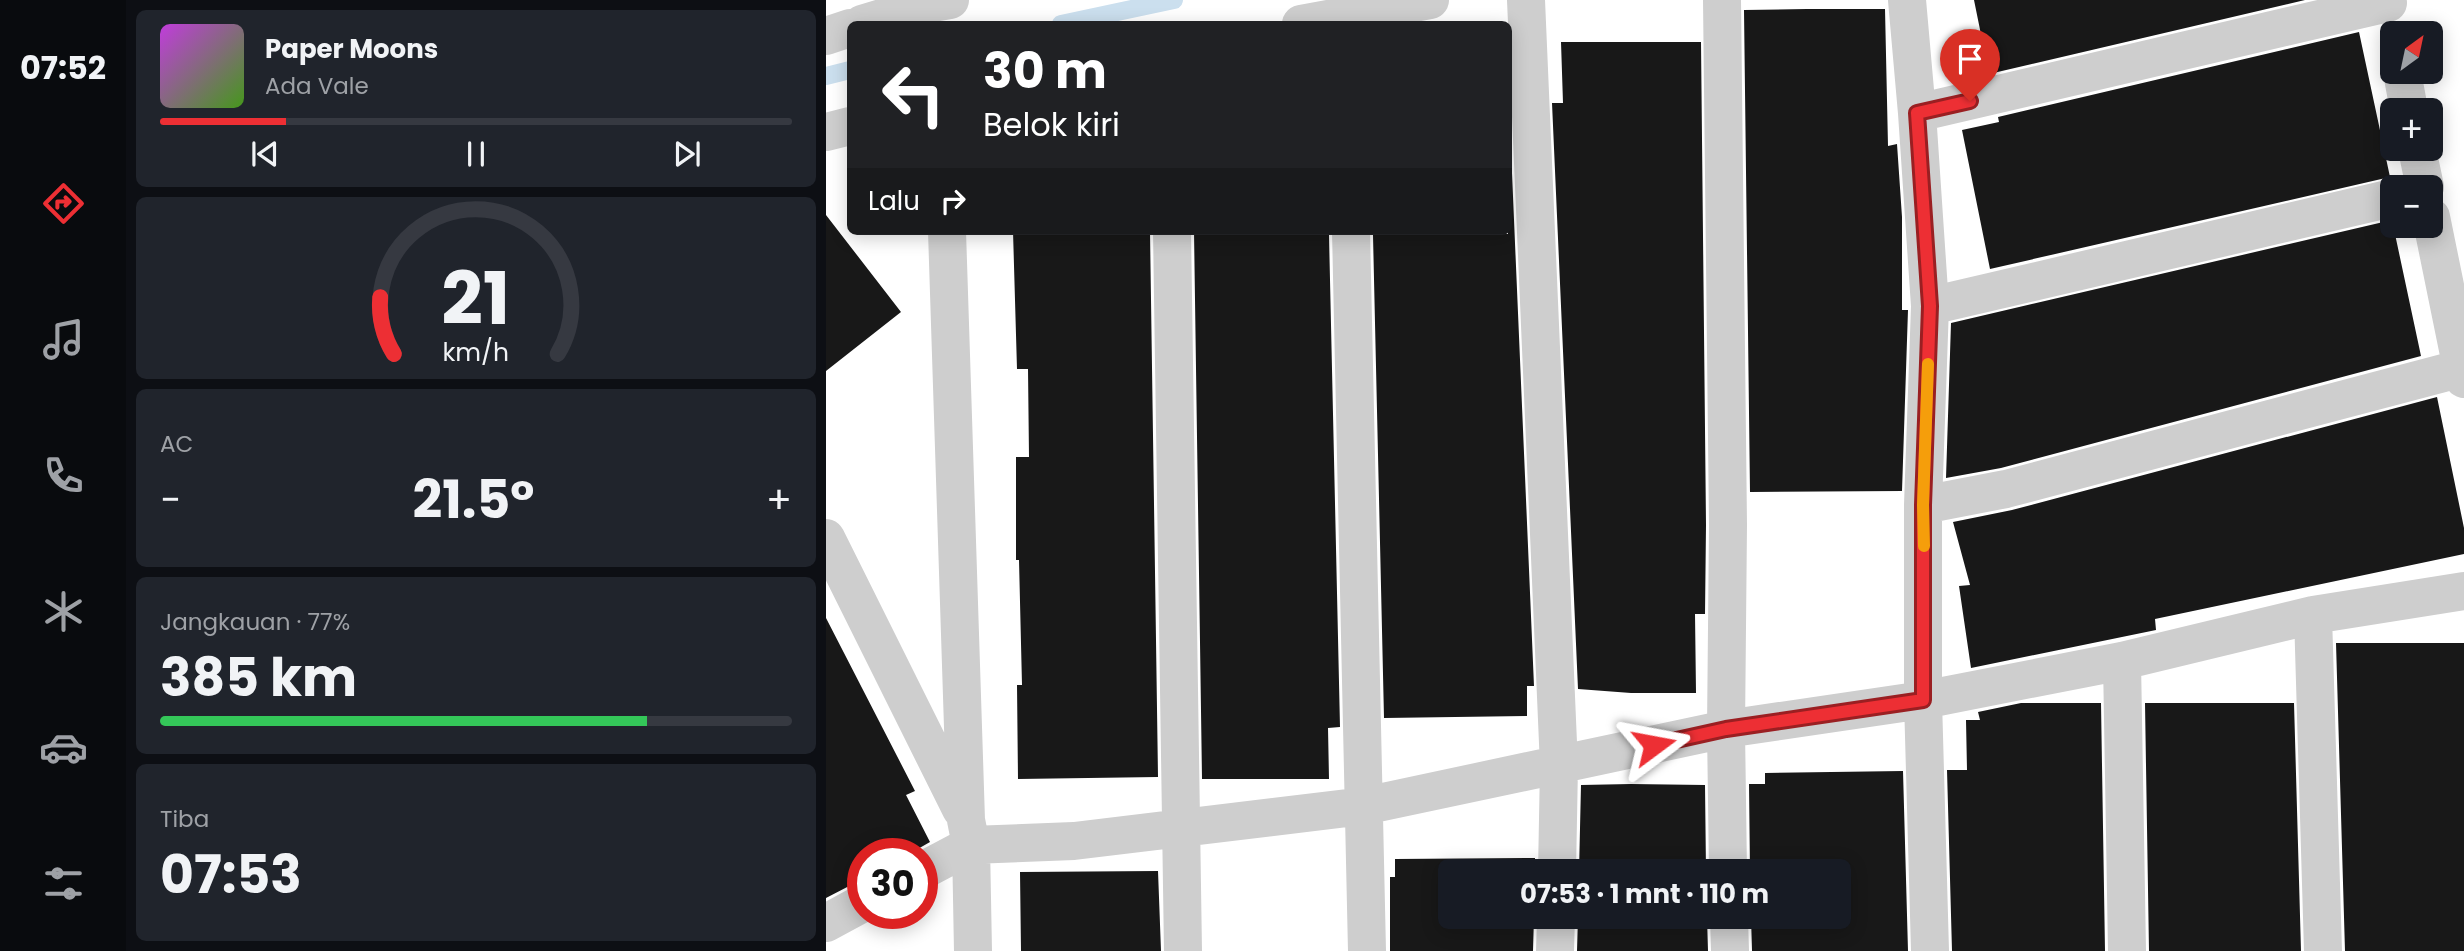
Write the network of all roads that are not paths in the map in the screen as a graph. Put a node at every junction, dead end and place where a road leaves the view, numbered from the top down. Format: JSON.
{"nodes":[{"id":1,"x":1430,"y":0,"type":"edge"},
{"id":2,"x":1526,"y":0,"type":"edge"},
{"id":3,"x":1722,"y":0,"type":"edge"},
{"id":4,"x":1907,"y":0,"type":"edge"},
{"id":5,"x":934,"y":7,"type":"edge"},
{"id":6,"x":2390,"y":12,"type":"edge"},
{"id":7,"x":1347,"y":20,"type":"edge"},
{"id":8,"x":875,"y":21,"type":"edge"},
{"id":9,"x":847,"y":29,"type":"edge"},
{"id":10,"x":826,"y":36,"type":"edge"},
{"id":11,"x":1917,"y":113,"type":"junction"},
{"id":12,"x":847,"y":127,"type":"edge"},
{"id":13,"x":826,"y":132,"type":"edge"},
{"id":14,"x":2380,"y":201,"type":"edge"},
{"id":15,"x":947,"y":235,"type":"edge"},
{"id":16,"x":1171,"y":235,"type":"edge"},
{"id":17,"x":1351,"y":235,"type":"edge"},
{"id":18,"x":2435,"y":238,"type":"edge"},
{"id":19,"x":1930,"y":306,"type":"junction"},
{"id":20,"x":2463,"y":374,"type":"edge"},
{"id":21,"x":1923,"y":505,"type":"junction"},
{"id":22,"x":826,"y":538,"type":"edge"},
{"id":23,"x":2464,"y":591,"type":"edge"},
{"id":24,"x":2313,"y":615,"type":"junction"},
{"id":25,"x":2122,"y":661,"type":"junction"},
{"id":26,"x":1923,"y":700,"type":"junction"},
{"id":27,"x":1726,"y":729,"type":"junction"},
{"id":28,"x":1559,"y":766,"type":"junction"},
{"id":29,"x":1364,"y":806,"type":"junction"},
{"id":30,"x":1180,"y":829,"type":"junction"},
{"id":31,"x":968,"y":832,"type":"junction"},
{"id":32,"x":938,"y":857,"type":"edge"},
{"id":33,"x":1557,"y":859,"type":"edge"},
{"id":34,"x":1728,"y":859,"type":"edge"},
{"id":35,"x":847,"y":912,"type":"edge"},
{"id":36,"x":826,"y":923,"type":"edge"},
{"id":37,"x":1556,"y":929,"type":"edge"},
{"id":38,"x":1729,"y":929,"type":"edge"},
{"id":39,"x":973,"y":951,"type":"edge"},
{"id":40,"x":1183,"y":951,"type":"edge"},
{"id":41,"x":1367,"y":951,"type":"edge"},
{"id":42,"x":1555,"y":951,"type":"edge"},
{"id":43,"x":1730,"y":951,"type":"edge"},
{"id":44,"x":1930,"y":951,"type":"edge"},
{"id":45,"x":2127,"y":951,"type":"edge"},
{"id":46,"x":2323,"y":951,"type":"edge"}],
"edges":[{"from":1,"to":7,"type":"street"},
{"from":2,"to":28,"type":"street"},
{"from":3,"to":27,"type":"street"},
{"from":4,"to":11,"type":"street"},
{"from":5,"to":8,"type":"street"},
{"from":6,"to":11,"type":"street"},
{"from":9,"to":10,"type":"street"},
{"from":11,"to":19,"type":"street"},
{"from":12,"to":13,"type":"street"},
{"from":14,"to":19,"type":"street"},
{"from":15,"to":31,"type":"street"},
{"from":16,"to":30,"type":"street"},
{"from":17,"to":29,"type":"street"},
{"from":18,"to":20,"type":"street"},
{"from":19,"to":21,"type":"street"},
{"from":20,"to":21,"type":"street"},
{"from":21,"to":26,"type":"street"},
{"from":22,"to":31,"type":"street"},
{"from":23,"to":24,"type":"street"},
{"from":24,"to":25,"type":"street"},
{"from":24,"to":46,"type":"street"},
{"from":25,"to":26,"type":"street"},
{"from":25,"to":45,"type":"street"},
{"from":26,"to":27,"type":"street"},
{"from":26,"to":44,"type":"street"},
{"from":27,"to":28,"type":"street"},
{"from":27,"to":34,"type":"street"},
{"from":28,"to":29,"type":"street"},
{"from":28,"to":33,"type":"street"},
{"from":29,"to":30,"type":"street"},
{"from":29,"to":41,"type":"street"},
{"from":30,"to":31,"type":"street"},
{"from":30,"to":40,"type":"street"},
{"from":31,"to":32,"type":"street"},
{"from":31,"to":39,"type":"street"},
{"from":35,"to":36,"type":"street"},
{"from":37,"to":42,"type":"street"},
{"from":38,"to":43,"type":"street"}]}
